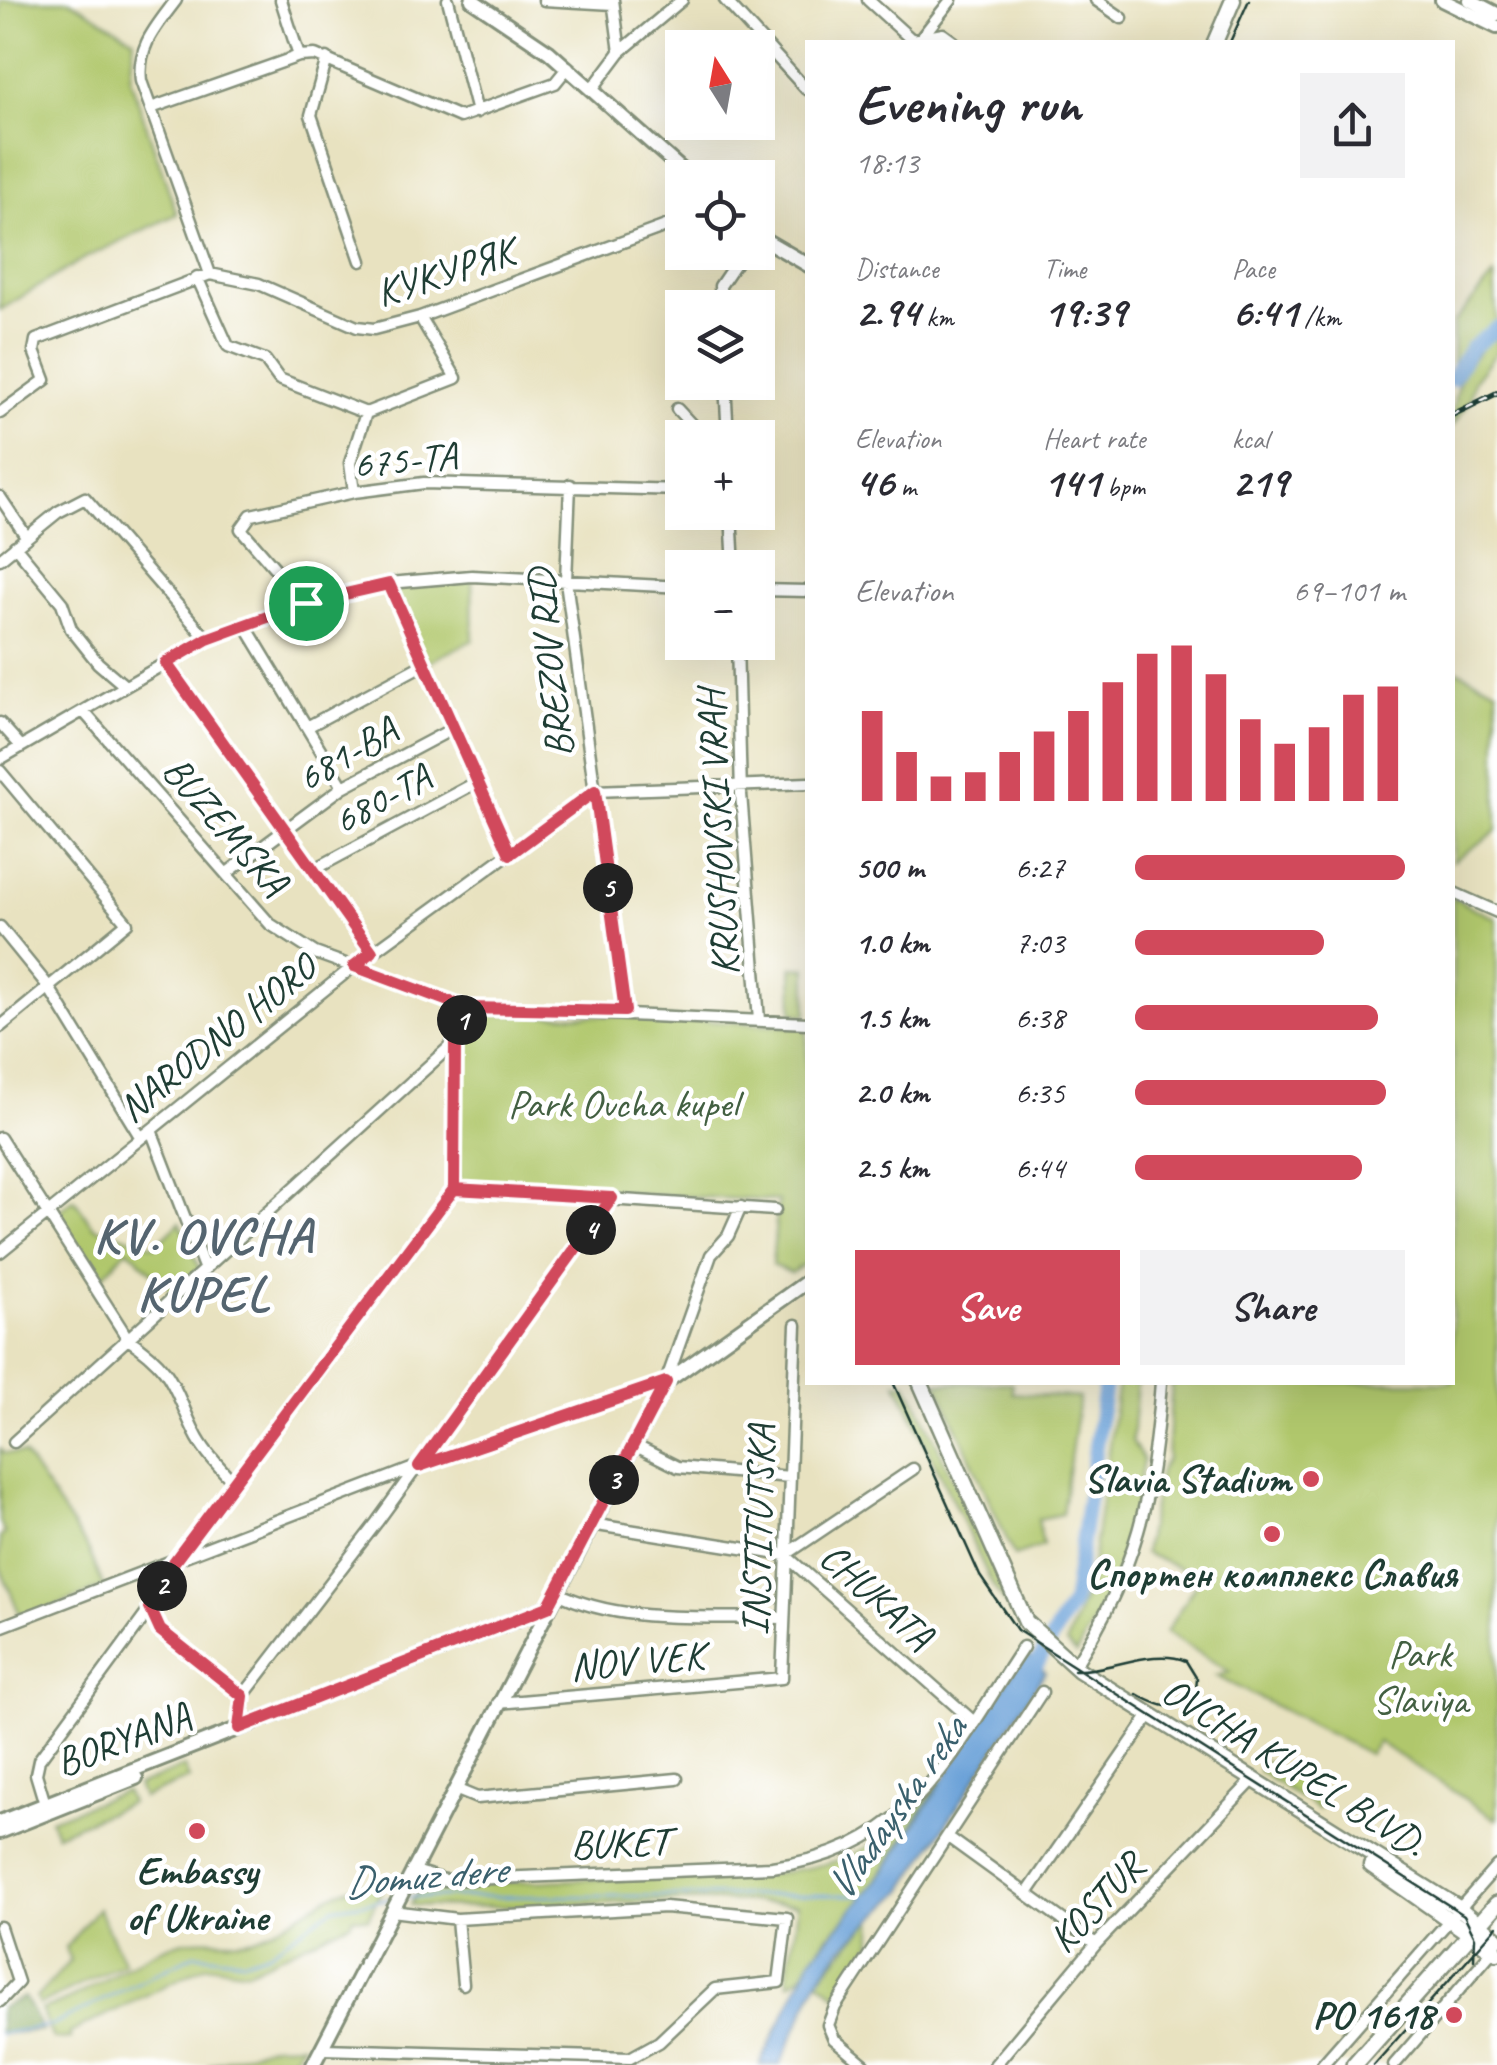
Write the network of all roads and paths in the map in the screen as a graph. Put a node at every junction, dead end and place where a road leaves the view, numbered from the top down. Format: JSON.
{"nodes":[{"id":1,"x":176,"y":0,"type":"edge"},
{"id":2,"x":281,"y":0,"type":"edge"},
{"id":3,"x":448,"y":0,"type":"edge"},
{"id":4,"x":472,"y":0,"type":"edge"},
{"id":5,"x":544,"y":0,"type":"edge"},
{"id":6,"x":682,"y":0,"type":"edge"},
{"id":7,"x":725,"y":0,"type":"edge"},
{"id":8,"x":868,"y":0,"type":"edge"},
{"id":9,"x":951,"y":0,"type":"edge"},
{"id":10,"x":1096,"y":0,"type":"edge"},
{"id":11,"x":1234,"y":0,"type":"edge"},
{"id":12,"x":1442,"y":0,"type":"edge"},
{"id":13,"x":1470,"y":0,"type":"edge"},
{"id":14,"x":613,"y":2,"type":"edge"},
{"id":15,"x":1497,"y":14,"type":"edge"},
{"id":16,"x":1122,"y":18,"type":"dead end"},
{"id":17,"x":930,"y":26,"type":"junction"},
{"id":18,"x":1497,"y":27,"type":"edge"},
{"id":19,"x":942,"y":34,"type":"junction"},
{"id":20,"x":921,"y":38,"type":"junction"},
{"id":21,"x":951,"y":40,"type":"edge"},
{"id":22,"x":1215,"y":40,"type":"edge"},
{"id":23,"x":620,"y":52,"type":"junction"},
{"id":24,"x":299,"y":56,"type":"junction"},
{"id":25,"x":327,"y":58,"type":"junction"},
{"id":26,"x":568,"y":68,"type":"junction"},
{"id":27,"x":593,"y":88,"type":"junction"},
{"id":28,"x":805,"y":89,"type":"edge"},
{"id":29,"x":151,"y":108,"type":"junction"},
{"id":30,"x":477,"y":112,"type":"junction"},
{"id":31,"x":671,"y":160,"type":"edge"},
{"id":32,"x":665,"y":226,"type":"edge"},
{"id":33,"x":775,"y":246,"type":"edge"},
{"id":34,"x":361,"y":261,"type":"dead end"},
{"id":35,"x":805,"y":263,"type":"edge"},
{"id":36,"x":210,"y":274,"type":"junction"},
{"id":37,"x":197,"y":278,"type":"junction"},
{"id":38,"x":420,"y":317,"type":"junction"},
{"id":39,"x":678,"y":409,"type":"dead end"},
{"id":40,"x":0,"y":413,"type":"edge"},
{"id":41,"x":366,"y":413,"type":"junction"},
{"id":42,"x":688,"y":420,"type":"edge"},
{"id":43,"x":570,"y":486,"type":"junction"},
{"id":44,"x":665,"y":489,"type":"edge"},
{"id":45,"x":354,"y":492,"type":"junction"},
{"id":46,"x":0,"y":497,"type":"edge"},
{"id":47,"x":26,"y":536,"type":"junction"},
{"id":48,"x":15,"y":546,"type":"junction"},
{"id":49,"x":0,"y":559,"type":"edge"},
{"id":50,"x":566,"y":581,"type":"junction"},
{"id":51,"x":389,"y":584,"type":"junction"},
{"id":52,"x":665,"y":585,"type":"edge"},
{"id":53,"x":775,"y":590,"type":"edge"},
{"id":54,"x":805,"y":590,"type":"edge"},
{"id":55,"x":306,"y":603,"type":"junction"},
{"id":56,"x":245,"y":624,"type":"junction"},
{"id":57,"x":207,"y":639,"type":"junction"},
{"id":58,"x":738,"y":660,"type":"edge"},
{"id":59,"x":166,"y":663,"type":"junction"},
{"id":60,"x":424,"y":664,"type":"junction"},
{"id":61,"x":125,"y":686,"type":"junction"},
{"id":62,"x":84,"y":712,"type":"junction"},
{"id":63,"x":0,"y":723,"type":"edge"},
{"id":64,"x":307,"y":727,"type":"junction"},
{"id":65,"x":454,"y":728,"type":"junction"},
{"id":66,"x":19,"y":744,"type":"junction"},
{"id":67,"x":0,"y":759,"type":"edge"},
{"id":68,"x":0,"y":770,"type":"edge"},
{"id":69,"x":477,"y":782,"type":"junction"},
{"id":70,"x":805,"y":783,"type":"edge"},
{"id":71,"x":742,"y":786,"type":"junction"},
{"id":72,"x":344,"y":787,"type":"junction"},
{"id":73,"x":595,"y":791,"type":"junction"},
{"id":74,"x":285,"y":827,"type":"junction"},
{"id":75,"x":510,"y":854,"type":"junction"},
{"id":76,"x":315,"y":869,"type":"junction"},
{"id":77,"x":226,"y":874,"type":"junction"},
{"id":78,"x":1455,"y":893,"type":"edge"},
{"id":79,"x":1497,"y":912,"type":"edge"},
{"id":80,"x":0,"y":927,"type":"edge"},
{"id":81,"x":372,"y":952,"type":"junction"},
{"id":82,"x":354,"y":966,"type":"junction"},
{"id":83,"x":48,"y":986,"type":"junction"},
{"id":84,"x":467,"y":1008,"type":"junction"},
{"id":85,"x":625,"y":1011,"type":"junction"},
{"id":86,"x":758,"y":1020,"type":"junction"},
{"id":87,"x":805,"y":1023,"type":"edge"},
{"id":88,"x":0,"y":1027,"type":"edge"},
{"id":89,"x":455,"y":1042,"type":"junction"},
{"id":90,"x":146,"y":1134,"type":"junction"},
{"id":91,"x":0,"y":1138,"type":"edge"},
{"id":92,"x":454,"y":1189,"type":"junction"},
{"id":93,"x":612,"y":1198,"type":"junction"},
{"id":94,"x":741,"y":1207,"type":"junction"},
{"id":95,"x":776,"y":1210,"type":"dead end"},
{"id":96,"x":49,"y":1212,"type":"junction"},
{"id":97,"x":0,"y":1252,"type":"edge"},
{"id":98,"x":205,"y":1270,"type":"junction"},
{"id":99,"x":805,"y":1283,"type":"edge"},
{"id":100,"x":796,"y":1325,"type":"dead end"},
{"id":101,"x":128,"y":1339,"type":"junction"},
{"id":102,"x":666,"y":1382,"type":"junction"},
{"id":103,"x":921,"y":1385,"type":"edge"},
{"id":104,"x":1161,"y":1385,"type":"edge"},
{"id":105,"x":14,"y":1442,"type":"dead end"},
{"id":106,"x":632,"y":1444,"type":"junction"},
{"id":107,"x":419,"y":1466,"type":"junction"},
{"id":108,"x":913,"y":1469,"type":"dead end"},
{"id":109,"x":790,"y":1476,"type":"junction"},
{"id":110,"x":234,"y":1484,"type":"junction"},
{"id":111,"x":590,"y":1524,"type":"junction"},
{"id":112,"x":785,"y":1555,"type":"junction"},
{"id":113,"x":174,"y":1562,"type":"junction"},
{"id":114,"x":556,"y":1592,"type":"junction"},
{"id":115,"x":150,"y":1608,"type":"junction"},
{"id":116,"x":546,"y":1612,"type":"junction"},
{"id":117,"x":783,"y":1618,"type":"junction"},
{"id":118,"x":0,"y":1627,"type":"edge"},
{"id":119,"x":1022,"y":1647,"type":"dead end"},
{"id":120,"x":1068,"y":1662,"type":"junction"},
{"id":121,"x":782,"y":1678,"type":"joint"},
{"id":122,"x":1042,"y":1692,"type":"dead end"},
{"id":123,"x":243,"y":1696,"type":"junction"},
{"id":124,"x":497,"y":1703,"type":"junction"},
{"id":125,"x":1147,"y":1719,"type":"junction"},
{"id":126,"x":973,"y":1721,"type":"junction"},
{"id":127,"x":239,"y":1728,"type":"junction"},
{"id":128,"x":677,"y":1779,"type":"dead end"},
{"id":129,"x":1250,"y":1784,"type":"junction"},
{"id":130,"x":454,"y":1789,"type":"junction"},
{"id":131,"x":45,"y":1804,"type":"junction"},
{"id":132,"x":0,"y":1822,"type":"edge"},
{"id":133,"x":0,"y":1832,"type":"edge"},
{"id":134,"x":948,"y":1837,"type":"junction"},
{"id":135,"x":1497,"y":1866,"type":"edge"},
{"id":136,"x":412,"y":1870,"type":"junction"},
{"id":137,"x":1028,"y":1892,"type":"junction"},
{"id":138,"x":1497,"y":1904,"type":"edge"},
{"id":139,"x":393,"y":1909,"type":"junction"},
{"id":140,"x":1456,"y":1914,"type":"junction"},
{"id":141,"x":456,"y":1919,"type":"junction"},
{"id":142,"x":0,"y":1927,"type":"edge"},
{"id":143,"x":1475,"y":1928,"type":"junction"},
{"id":144,"x":1096,"y":1944,"type":"junction"},
{"id":145,"x":1496,"y":1947,"type":"edge"},
{"id":146,"x":463,"y":1984,"type":"dead end"},
{"id":147,"x":0,"y":2001,"type":"edge"},
{"id":148,"x":323,"y":2049,"type":"junction"},
{"id":149,"x":313,"y":2065,"type":"edge"},
{"id":150,"x":865,"y":2065,"type":"edge"},
{"id":151,"x":995,"y":2065,"type":"edge"},
{"id":152,"x":1322,"y":2065,"type":"edge"},
{"id":153,"x":1354,"y":2065,"type":"edge"},
{"id":154,"x":1394,"y":2065,"type":"edge"}],
"edges":[{"from":1,"to":29,"type":"street"},
{"from":2,"to":24,"type":"street"},
{"from":3,"to":30,"type":"street"},
{"from":4,"to":26,"type":"street"},
{"from":5,"to":14,"type":"street"},
{"from":6,"to":23,"type":"street"},
{"from":7,"to":28,"type":"street"},
{"from":8,"to":20,"type":"street"},
{"from":9,"to":17,"type":"street"},
{"from":10,"to":16,"type":"street"},
{"from":11,"to":22,"type":"main road"},
{"from":12,"to":18,"type":"street"},
{"from":13,"to":15,"type":"street"},
{"from":14,"to":23,"type":"street"},
{"from":17,"to":19,"type":"street"},
{"from":17,"to":20,"type":"street"},
{"from":19,"to":20,"type":"street"},
{"from":19,"to":21,"type":"street"},
{"from":23,"to":27,"type":"street"},
{"from":24,"to":25,"type":"street"},
{"from":24,"to":29,"type":"street"},
{"from":25,"to":30,"type":"street"},
{"from":25,"to":34,"type":"street"},
{"from":26,"to":27,"type":"street"},
{"from":26,"to":30,"type":"street"},
{"from":27,"to":31,"type":"street"},
{"from":29,"to":36,"type":"street"},
{"from":32,"to":38,"type":"street","name":"КУКУРЯК"},
{"from":33,"to":35,"type":"street"},
{"from":36,"to":37,"type":"street","name":"КУКУРЯК"},
{"from":36,"to":38,"type":"street","name":"КУКУРЯК"},
{"from":37,"to":40,"type":"street","name":"КУКУРЯК"},
{"from":37,"to":41,"type":"street"},
{"from":38,"to":41,"type":"street"},
{"from":39,"to":42,"type":"street"},
{"from":41,"to":45,"type":"street"},
{"from":43,"to":44,"type":"street","name":"675-ТА"},
{"from":43,"to":45,"type":"street","name":"675-ТА"},
{"from":43,"to":50,"type":"street","name":"BREZOV RID"},
{"from":45,"to":55,"type":"street","name":"675-ТА"},
{"from":46,"to":47,"type":"street"},
{"from":47,"to":48,"type":"street"},
{"from":47,"to":57,"type":"street"},
{"from":48,"to":49,"type":"street"},
{"from":48,"to":61,"type":"street"},
{"from":50,"to":51,"type":"street"},
{"from":50,"to":52,"type":"street"},
{"from":50,"to":73,"type":"street","name":"BREZOV RID"},
{"from":51,"to":55,"type":"street"},
{"from":51,"to":60,"type":"street"},
{"from":53,"to":54,"type":"street"},
{"from":55,"to":56,"type":"street"},
{"from":56,"to":57,"type":"street"},
{"from":56,"to":64,"type":"street"},
{"from":57,"to":59,"type":"street"},
{"from":58,"to":71,"type":"street","name":"KRUSHOVSKI VRAH"},
{"from":59,"to":61,"type":"street"},
{"from":59,"to":74,"type":"street"},
{"from":60,"to":64,"type":"street"},
{"from":60,"to":65,"type":"street"},
{"from":61,"to":62,"type":"street"},
{"from":62,"to":66,"type":"street"},
{"from":62,"to":77,"type":"street","name":"BUZEMSKA"},
{"from":63,"to":66,"type":"street"},
{"from":64,"to":72,"type":"street"},
{"from":65,"to":69,"type":"street"},
{"from":65,"to":72,"type":"street","name":"681-ВА"},
{"from":66,"to":67,"type":"street"},
{"from":68,"to":83,"type":"street"},
{"from":69,"to":75,"type":"street"},
{"from":69,"to":76,"type":"street","name":"680-ТА"},
{"from":70,"to":71,"type":"street"},
{"from":71,"to":73,"type":"street"},
{"from":71,"to":86,"type":"street","name":"KRUSHOVSKI VRAH"},
{"from":72,"to":74,"type":"street","name":"681-ВА"},
{"from":73,"to":75,"type":"street","name":"NARODNO HORO"},
{"from":73,"to":85,"type":"street","name":"BREZOV RID"},
{"from":74,"to":76,"type":"street"},
{"from":74,"to":77,"type":"street","name":"681-ВА"},
{"from":75,"to":81,"type":"street","name":"NARODNO HORO"},
{"from":76,"to":81,"type":"street"},
{"from":77,"to":82,"type":"street","name":"BUZEMSKA"},
{"from":78,"to":79,"type":"street"},
{"from":80,"to":83,"type":"street"},
{"from":81,"to":82,"type":"street","name":"NARODNO HORO"},
{"from":82,"to":84,"type":"street","name":"BUZEMSKA"},
{"from":82,"to":90,"type":"street","name":"NARODNO HORO"},
{"from":83,"to":88,"type":"street"},
{"from":83,"to":90,"type":"street"},
{"from":84,"to":85,"type":"street","name":"BUZEMSKA"},
{"from":84,"to":89,"type":"street"},
{"from":85,"to":86,"type":"street","name":"BUZEMSKA"},
{"from":86,"to":87,"type":"street","name":"BUZEMSKA"},
{"from":89,"to":92,"type":"street"},
{"from":89,"to":98,"type":"street"},
{"from":90,"to":96,"type":"street","name":"NARODNO HORO"},
{"from":90,"to":98,"type":"street"},
{"from":91,"to":96,"type":"street"},
{"from":92,"to":93,"type":"street"},
{"from":92,"to":110,"type":"street"},
{"from":93,"to":94,"type":"street"},
{"from":93,"to":107,"type":"street"},
{"from":94,"to":95,"type":"street"},
{"from":94,"to":102,"type":"street"},
{"from":96,"to":97,"type":"street","name":"NARODNO HORO"},
{"from":96,"to":101,"type":"street"},
{"from":98,"to":101,"type":"street"},
{"from":99,"to":102,"type":"street"},
{"from":100,"to":109,"type":"street","name":"INSTITUTSKA"},
{"from":101,"to":105,"type":"street"},
{"from":101,"to":110,"type":"street"},
{"from":102,"to":106,"type":"street"},
{"from":102,"to":107,"type":"street"},
{"from":103,"to":120,"type":"main road","name":"OVCHA KUPEL BLVD."},
{"from":104,"to":120,"type":"street"},
{"from":106,"to":109,"type":"street"},
{"from":106,"to":111,"type":"street"},
{"from":107,"to":113,"type":"street"},
{"from":107,"to":123,"type":"street"},
{"from":108,"to":112,"type":"street"},
{"from":109,"to":112,"type":"street","name":"INSTITUTSKA"},
{"from":110,"to":113,"type":"street"},
{"from":111,"to":112,"type":"street"},
{"from":111,"to":114,"type":"street"},
{"from":112,"to":117,"type":"street","name":"INSTITUTSKA"},
{"from":112,"to":126,"type":"street","name":"CHUKATA"},
{"from":113,"to":115,"type":"street"},
{"from":113,"to":118,"type":"street"},
{"from":114,"to":116,"type":"street"},
{"from":114,"to":117,"type":"street"},
{"from":115,"to":123,"type":"street"},
{"from":115,"to":131,"type":"street"},
{"from":116,"to":124,"type":"street"},
{"from":116,"to":127,"type":"street","name":"BORYANA"},
{"from":116,"to":133,"type":"street","name":"BORYANA"},
{"from":117,"to":121,"type":"street","name":"INSTITUTSKA"},
{"from":119,"to":126,"type":"street","name":"BUKET"},
{"from":120,"to":125,"type":"main road","name":"OVCHA KUPEL BLVD."},
{"from":121,"to":124,"type":"street","name":"NOV VEK"},
{"from":122,"to":134,"type":"street"},
{"from":123,"to":127,"type":"street"},
{"from":124,"to":130,"type":"street"},
{"from":125,"to":129,"type":"main road","name":"OVCHA KUPEL BLVD."},
{"from":125,"to":137,"type":"street"},
{"from":126,"to":136,"type":"street","name":"BUKET"},
{"from":127,"to":131,"type":"street","name":"BORYANA"},
{"from":128,"to":130,"type":"street"},
{"from":129,"to":140,"type":"main road","name":"OVCHA KUPEL BLVD."},
{"from":129,"to":144,"type":"street","name":"KOSTUR"},
{"from":130,"to":136,"type":"street"},
{"from":131,"to":132,"type":"street","name":"BORYANA"},
{"from":134,"to":137,"type":"street"},
{"from":134,"to":150,"type":"street"},
{"from":135,"to":140,"type":"street"},
{"from":136,"to":139,"type":"street"},
{"from":137,"to":144,"type":"street"},
{"from":138,"to":143,"type":"main road"},
{"from":139,"to":141,"type":"street","name":"BUKET"},
{"from":139,"to":148,"type":"street"},
{"from":140,"to":143,"type":"main road","name":"OVCHA KUPEL BLVD."},
{"from":140,"to":152,"type":"street"},
{"from":141,"to":146,"type":"street"},
{"from":141,"to":148,"type":"street","name":"BUKET"},
{"from":142,"to":147,"type":"street"},
{"from":143,"to":145,"type":"main road","name":"OVCHA KUPEL BLVD."},
{"from":143,"to":153,"type":"main road"},
{"from":144,"to":151,"type":"street","name":"KOSTUR"},
{"from":145,"to":154,"type":"street"},
{"from":148,"to":149,"type":"street"}]}
